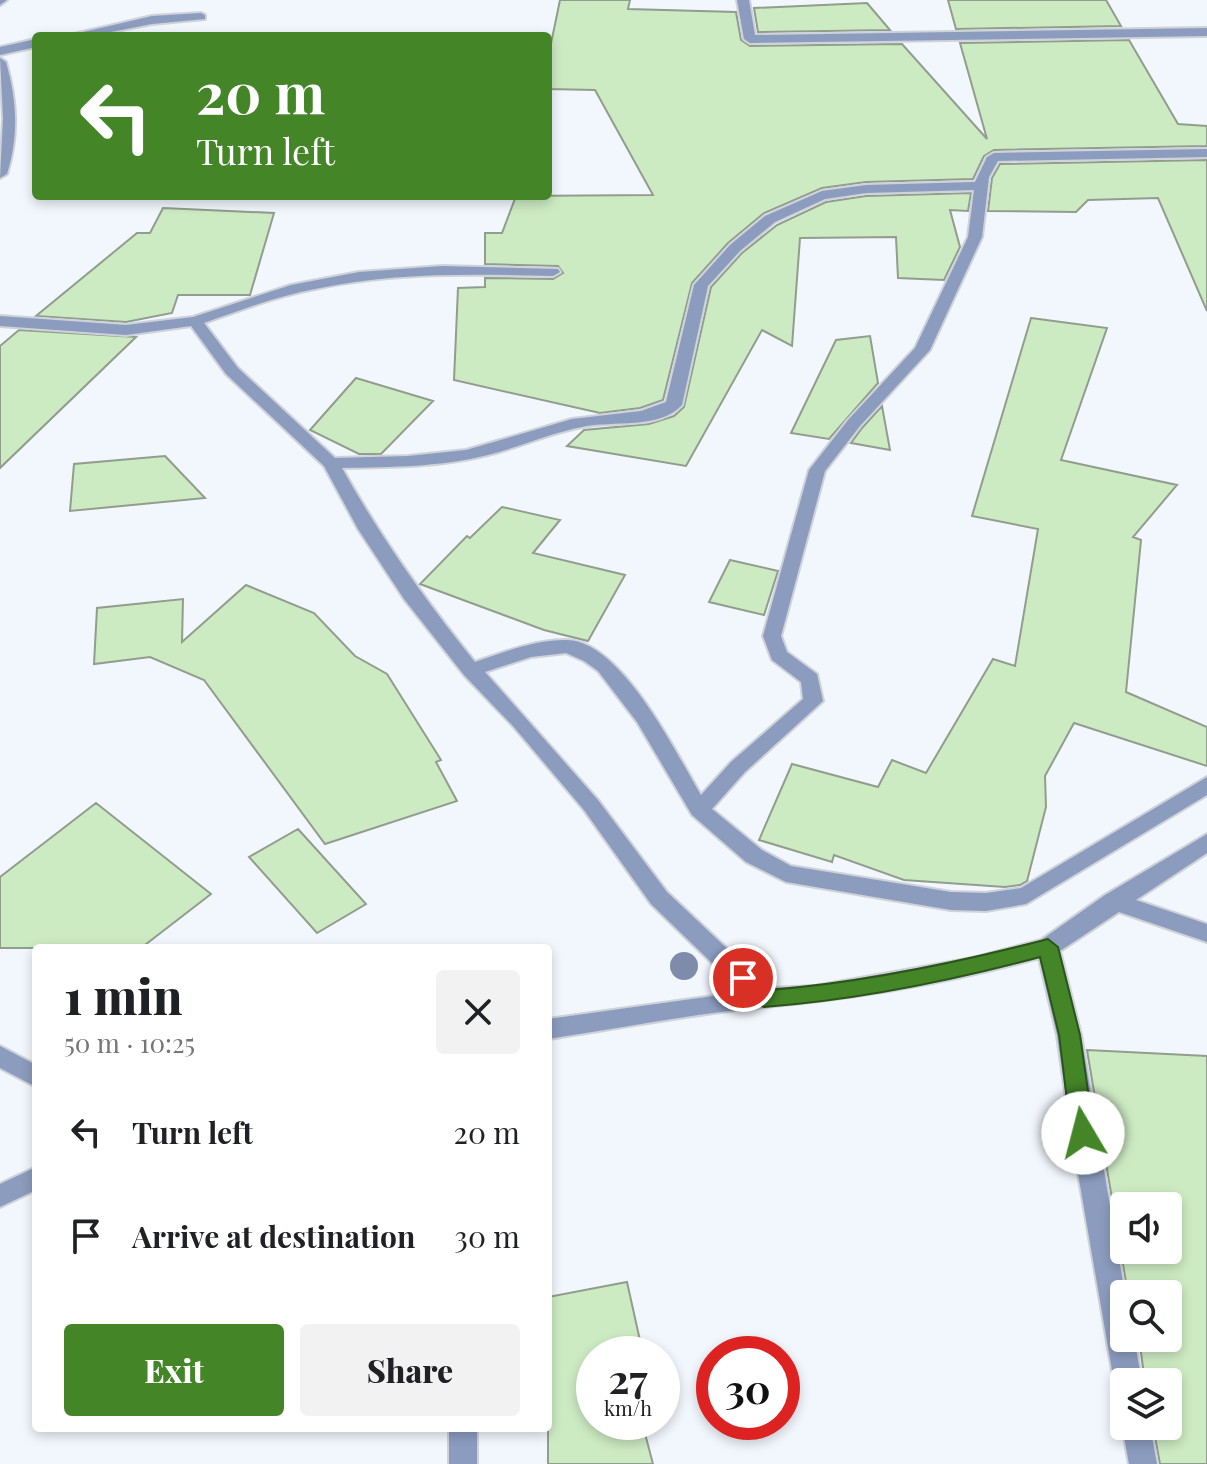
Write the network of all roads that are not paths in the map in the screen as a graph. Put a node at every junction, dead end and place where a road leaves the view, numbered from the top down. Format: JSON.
{"nodes":[{"id":1,"x":743,"y":0,"type":"edge"},
{"id":2,"x":201,"y":17,"type":"dead end"},
{"id":3,"x":92,"y":32,"type":"edge"},
{"id":4,"x":1207,"y":32,"type":"edge"},
{"id":5,"x":32,"y":44,"type":"edge"},
{"id":6,"x":0,"y":51,"type":"edge"},
{"id":7,"x":0,"y":62,"type":"edge"},
{"id":8,"x":1207,"y":153,"type":"edge"},
{"id":9,"x":0,"y":174,"type":"edge"},
{"id":10,"x":981,"y":186,"type":"junction"},
{"id":11,"x":553,"y":272,"type":"dead end"},
{"id":12,"x":0,"y":321,"type":"edge"},
{"id":13,"x":195,"y":321,"type":"junction"},
{"id":14,"x":331,"y":463,"type":"junction"},
{"id":15,"x":471,"y":670,"type":"junction"},
{"id":16,"x":1207,"y":785,"type":"edge"},
{"id":17,"x":699,"y":810,"type":"junction"},
{"id":18,"x":1207,"y":842,"type":"edge"},
{"id":19,"x":1113,"y":901,"type":"junction"},
{"id":20,"x":1207,"y":933,"type":"edge"},
{"id":21,"x":1048,"y":947,"type":"junction"},
{"id":22,"x":764,"y":998,"type":"junction"},
{"id":23,"x":552,"y":1028,"type":"edge"},
{"id":24,"x":0,"y":1056,"type":"edge"},
{"id":25,"x":32,"y":1075,"type":"edge"},
{"id":26,"x":32,"y":1180,"type":"edge"},
{"id":27,"x":0,"y":1196,"type":"edge"},
{"id":28,"x":1125,"y":1368,"type":"edge"},
{"id":29,"x":463,"y":1432,"type":"edge"},
{"id":30,"x":1139,"y":1440,"type":"edge"},
{"id":31,"x":463,"y":1464,"type":"edge"},
{"id":32,"x":1143,"y":1464,"type":"edge"}],
"edges":[{"from":1,"to":4,"type":"street"},
{"from":2,"to":3,"type":"street"},
{"from":5,"to":6,"type":"street"},
{"from":7,"to":9,"type":"street"},
{"from":8,"to":10,"type":"street"},
{"from":10,"to":14,"type":"street"},
{"from":10,"to":17,"type":"street"},
{"from":11,"to":13,"type":"street"},
{"from":12,"to":13,"type":"street"},
{"from":13,"to":14,"type":"street"},
{"from":14,"to":15,"type":"street"},
{"from":15,"to":17,"type":"street"},
{"from":15,"to":22,"type":"street"},
{"from":16,"to":17,"type":"street"},
{"from":18,"to":19,"type":"street"},
{"from":19,"to":20,"type":"street"},
{"from":19,"to":21,"type":"street"},
{"from":21,"to":22,"type":"street"},
{"from":21,"to":28,"type":"street"},
{"from":22,"to":23,"type":"street"},
{"from":24,"to":25,"type":"street"},
{"from":26,"to":27,"type":"street"},
{"from":29,"to":31,"type":"street"},
{"from":30,"to":32,"type":"street"}]}
